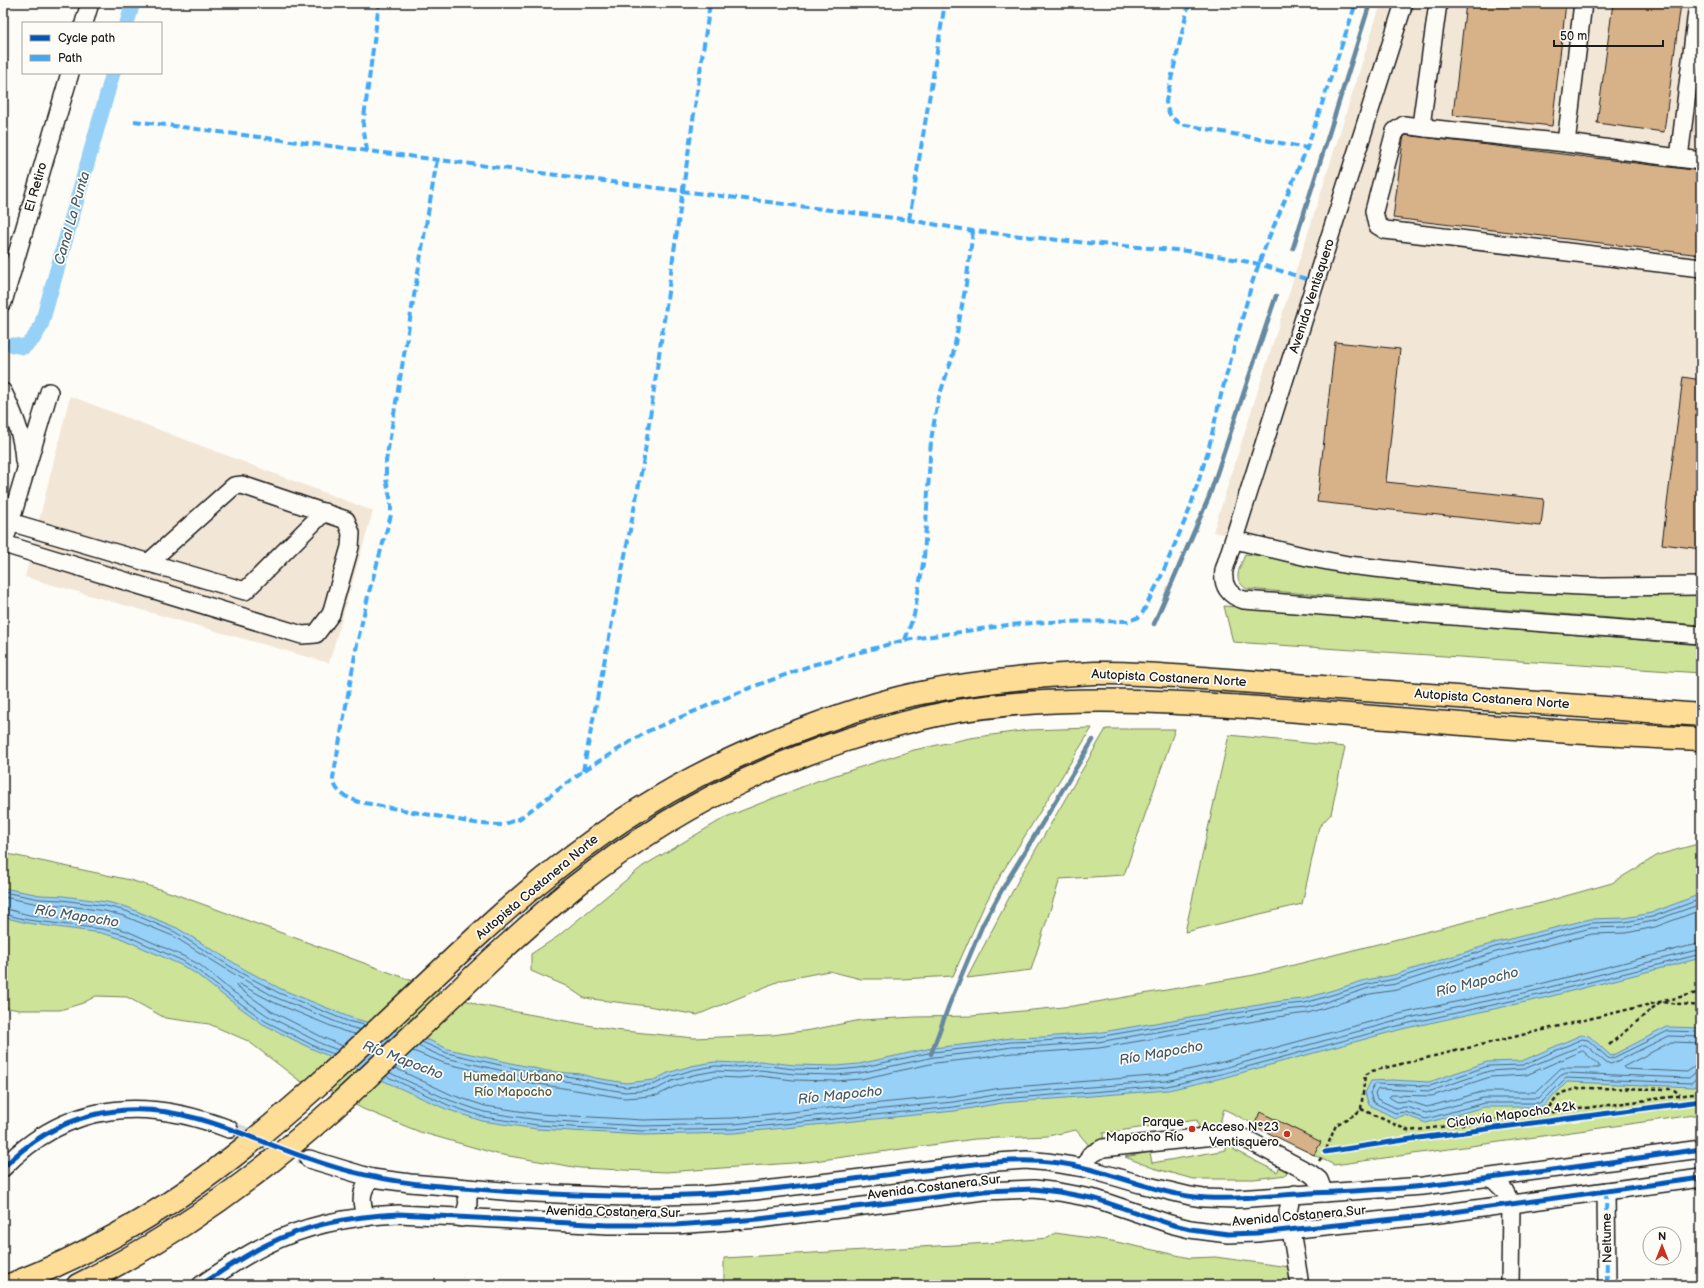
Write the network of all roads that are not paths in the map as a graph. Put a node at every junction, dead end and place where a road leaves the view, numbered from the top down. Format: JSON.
{"nodes":[{"id":1,"x":90,"y":3,"type":"edge"},
{"id":2,"x":1404,"y":3,"type":"edge"},
{"id":3,"x":1438,"y":3,"type":"edge"},
{"id":4,"x":1583,"y":3,"type":"edge"},
{"id":5,"x":1698,"y":3,"type":"edge"},
{"id":6,"x":84,"y":22,"type":"edge"},
{"id":7,"x":70,"y":74,"type":"edge"},
{"id":8,"x":1426,"y":128,"type":"junction"},
{"id":9,"x":1566,"y":143,"type":"junction"},
{"id":10,"x":1679,"y":158,"type":"junction"},
{"id":11,"x":1701,"y":161,"type":"edge"},
{"id":12,"x":1701,"y":268,"type":"edge"},
{"id":13,"x":3,"y":302,"type":"edge"},
{"id":14,"x":3,"y":392,"type":"edge"},
{"id":15,"x":49,"y":392,"type":"dead end"},
{"id":16,"x":23,"y":476,"type":"junction"},
{"id":17,"x":324,"y":512,"type":"junction"},
{"id":18,"x":10,"y":522,"type":"junction"},
{"id":19,"x":1235,"y":540,"type":"junction"},
{"id":20,"x":3,"y":545,"type":"edge"},
{"id":21,"x":148,"y":564,"type":"junction"},
{"id":22,"x":1701,"y":586,"type":"edge"},
{"id":23,"x":1701,"y":635,"type":"edge"},
{"id":24,"x":1701,"y":715,"type":"edge"},
{"id":25,"x":1701,"y":739,"type":"edge"},
{"id":26,"x":229,"y":1129,"type":"tunnel mouth"},
{"id":27,"x":1701,"y":1149,"type":"edge"},
{"id":28,"x":309,"y":1159,"type":"tunnel mouth"},
{"id":29,"x":3,"y":1168,"type":"edge"},
{"id":30,"x":1085,"y":1168,"type":"junction"},
{"id":31,"x":372,"y":1178,"type":"junction"},
{"id":32,"x":1489,"y":1178,"type":"junction"},
{"id":33,"x":1701,"y":1178,"type":"edge"},
{"id":34,"x":464,"y":1188,"type":"junction"},
{"id":35,"x":1606,"y":1191,"type":"junction"},
{"id":36,"x":1324,"y":1193,"type":"junction"},
{"id":37,"x":1296,"y":1194,"type":"junction"},
{"id":38,"x":1511,"y":1203,"type":"junction"},
{"id":39,"x":367,"y":1217,"type":"junction"},
{"id":40,"x":461,"y":1218,"type":"junction"},
{"id":41,"x":1291,"y":1230,"type":"junction"},
{"id":42,"x":1299,"y":1278,"type":"dead end"},
{"id":43,"x":10,"y":1285,"type":"edge"},
{"id":44,"x":78,"y":1285,"type":"edge"},
{"id":45,"x":201,"y":1285,"type":"edge"},
{"id":46,"x":1510,"y":1285,"type":"edge"},
{"id":47,"x":1607,"y":1285,"type":"edge"}],
"edges":[{"from":1,"to":6,"type":"street"},
{"from":2,"to":19,"type":"street","name":"Avenida Ventisquero"},
{"from":3,"to":8,"type":"street"},
{"from":4,"to":9,"type":"street"},
{"from":5,"to":10,"type":"street"},
{"from":7,"to":13,"type":"street","name":"El Retiro"},
{"from":8,"to":9,"type":"street"},
{"from":8,"to":12,"type":"street"},
{"from":9,"to":10,"type":"street"},
{"from":10,"to":11,"type":"street"},
{"from":14,"to":16,"type":"street"},
{"from":15,"to":16,"type":"street"},
{"from":16,"to":18,"type":"street"},
{"from":17,"to":20,"type":"street"},
{"from":17,"to":21,"type":"street"},
{"from":17,"to":21,"type":"street"},
{"from":18,"to":20,"type":"street"},
{"from":18,"to":21,"type":"street"},
{"from":19,"to":22,"type":"street"},
{"from":19,"to":23,"type":"street","name":"Avenida Ventisquero"},
{"from":24,"to":43,"type":"highway","name":"Autopista Costanera Norte"},
{"from":25,"to":44,"type":"highway","name":"Autopista Costanera Norte"},
{"from":26,"to":29,"type":"street"},
{"from":27,"to":32,"type":"street","name":"Avenida Costanera Sur"},
{"from":28,"to":31,"type":"street","name":"Avenida Costanera Sur"},
{"from":30,"to":34,"type":"street","name":"Avenida Costanera Sur"},
{"from":30,"to":36,"type":"street"},
{"from":30,"to":37,"type":"street","name":"Avenida Costanera Sur"},
{"from":31,"to":34,"type":"street","name":"Avenida Costanera Sur"},
{"from":31,"to":39,"type":"street"},
{"from":32,"to":36,"type":"street","name":"Avenida Costanera Sur"},
{"from":32,"to":38,"type":"street"},
{"from":33,"to":35,"type":"street","name":"Avenida Costanera Sur"},
{"from":34,"to":40,"type":"street"},
{"from":35,"to":38,"type":"street","name":"Avenida Costanera Sur"},
{"from":35,"to":47,"type":"street","name":"Neltume"},
{"from":36,"to":37,"type":"street","name":"Avenida Costanera Sur"},
{"from":37,"to":41,"type":"street"},
{"from":38,"to":41,"type":"street","name":"Avenida Costanera Sur"},
{"from":38,"to":46,"type":"street"},
{"from":39,"to":40,"type":"street","name":"Avenida Costanera Sur"},
{"from":39,"to":45,"type":"street","name":"Avenida Costanera Sur"},
{"from":40,"to":41,"type":"street","name":"Avenida Costanera Sur"},
{"from":41,"to":42,"type":"street"}]}
